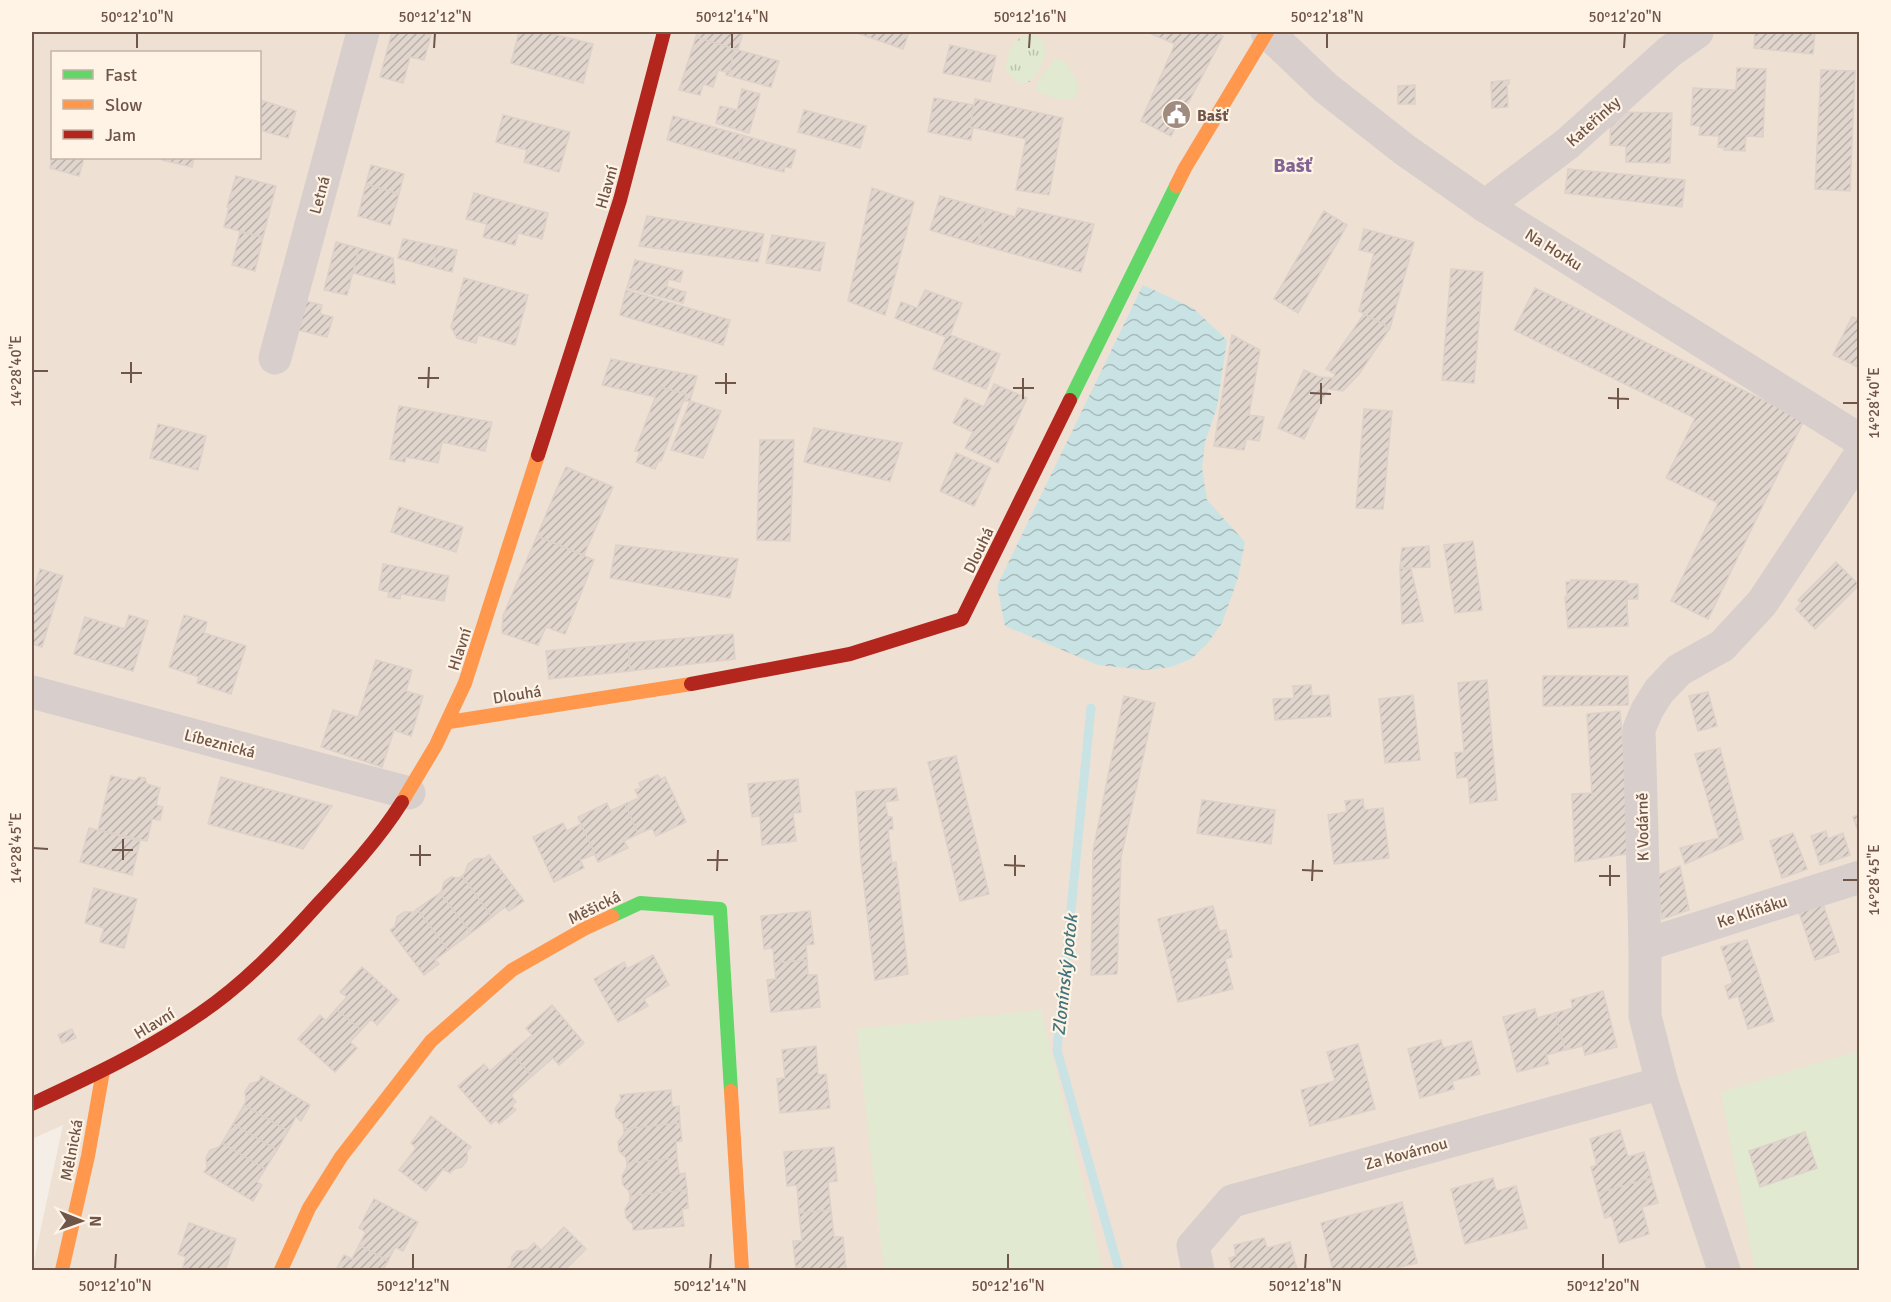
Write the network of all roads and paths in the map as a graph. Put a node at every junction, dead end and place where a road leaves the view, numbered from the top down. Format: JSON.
{"nodes":[{"id":1,"x":363,"y":32,"type":"edge"},
{"id":2,"x":664,"y":32,"type":"edge"},
{"id":3,"x":1267,"y":32,"type":"edge"},
{"id":4,"x":1698,"y":32,"type":"edge"},
{"id":5,"x":1485,"y":206,"type":"junction"},
{"id":6,"x":275,"y":358,"type":"dead end"},
{"id":7,"x":1860,"y":440,"type":"edge"},
{"id":8,"x":1860,"y":455,"type":"edge"},
{"id":9,"x":32,"y":692,"type":"edge"},
{"id":10,"x":449,"y":722,"type":"junction"},
{"id":11,"x":409,"y":793,"type":"junction"},
{"id":12,"x":1860,"y":877,"type":"edge"},
{"id":13,"x":1645,"y":945,"type":"junction"},
{"id":14,"x":103,"y":1071,"type":"junction"},
{"id":15,"x":1662,"y":1083,"type":"junction"},
{"id":16,"x":32,"y":1104,"type":"edge"},
{"id":17,"x":62,"y":1270,"type":"edge"},
{"id":18,"x":281,"y":1270,"type":"edge"},
{"id":19,"x":742,"y":1270,"type":"edge"},
{"id":20,"x":1198,"y":1270,"type":"edge"},
{"id":21,"x":1724,"y":1270,"type":"edge"}],
"edges":[{"from":1,"to":6,"type":"street","name":"Letná"},
{"from":2,"to":10,"type":"street","name":"Hlavní"},
{"from":3,"to":5,"type":"street","name":"Na Horku"},
{"from":3,"to":10,"type":"street","name":"Dlouhá"},
{"from":4,"to":5,"type":"street","name":"Kateřinky"},
{"from":5,"to":7,"type":"street","name":"Na Horku"},
{"from":8,"to":13,"type":"street","name":"K Vodárně"},
{"from":9,"to":11,"type":"street","name":"Líbeznická"},
{"from":10,"to":11,"type":"street","name":"Hlavní"},
{"from":11,"to":14,"type":"street","name":"Hlavní"},
{"from":12,"to":13,"type":"street","name":"Ke Klíňáku"},
{"from":13,"to":15,"type":"street","name":"K Vodárně"},
{"from":14,"to":16,"type":"street","name":"Hlavní"},
{"from":14,"to":17,"type":"street","name":"Mělnická"},
{"from":15,"to":20,"type":"street","name":"Za Kovárnou"},
{"from":15,"to":21,"type":"street","name":"K Vodárně"},
{"from":18,"to":19,"type":"street","name":"Měšická"}]}
